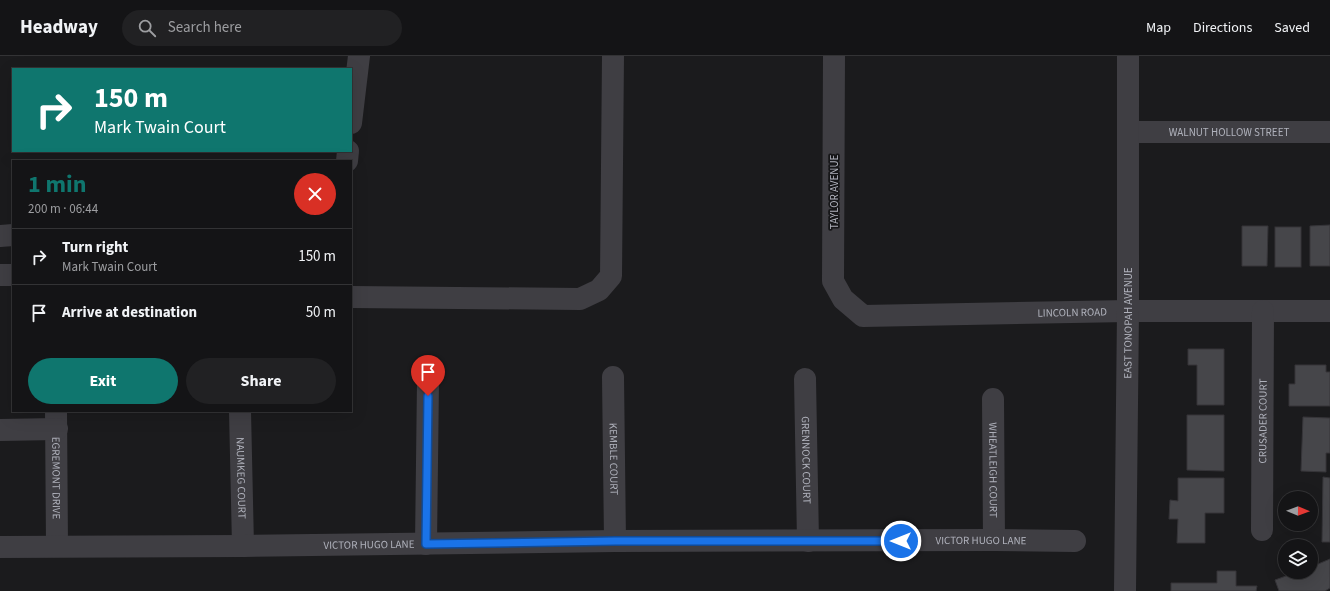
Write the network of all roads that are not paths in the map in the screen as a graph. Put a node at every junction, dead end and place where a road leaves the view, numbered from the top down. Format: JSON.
{"nodes":[{"id":1,"x":359,"y":56,"type":"edge"},
{"id":2,"x":613,"y":56,"type":"edge"},
{"id":3,"x":834,"y":56,"type":"edge"},
{"id":4,"x":1128,"y":56,"type":"edge"},
{"id":5,"x":352,"y":115,"type":"edge"},
{"id":6,"x":1128,"y":132,"type":"junction"},
{"id":7,"x":1330,"y":132,"type":"edge"},
{"id":8,"x":12,"y":235,"type":"edge"},
{"id":9,"x":0,"y":236,"type":"edge"},
{"id":10,"x":0,"y":274,"type":"edge"},
{"id":11,"x":12,"y":274,"type":"edge"},
{"id":12,"x":352,"y":297,"type":"edge"},
{"id":13,"x":1128,"y":311,"type":"junction"},
{"id":14,"x":1263,"y":311,"type":"junction"},
{"id":15,"x":1330,"y":311,"type":"edge"},
{"id":16,"x":863,"y":316,"type":"joint"},
{"id":17,"x":612,"y":377,"type":"dead end"},
{"id":18,"x":805,"y":379,"type":"dead end"},
{"id":19,"x":428,"y":381,"type":"dead end"},
{"id":20,"x":993,"y":399,"type":"dead end"},
{"id":21,"x":240,"y":412,"type":"edge"},
{"id":22,"x":56,"y":420,"type":"edge"},
{"id":23,"x":0,"y":430,"type":"edge"},
{"id":24,"x":1262,"y":530,"type":"dead end"},
{"id":25,"x":994,"y":540,"type":"junction"},
{"id":26,"x":615,"y":541,"type":"junction"},
{"id":27,"x":808,"y":541,"type":"junction"},
{"id":28,"x":1075,"y":541,"type":"dead end"},
{"id":29,"x":426,"y":544,"type":"junction"},
{"id":30,"x":57,"y":546,"type":"junction"},
{"id":31,"x":243,"y":546,"type":"junction"},
{"id":32,"x":0,"y":547,"type":"edge"},
{"id":33,"x":1125,"y":591,"type":"edge"}],
"edges":[{"from":1,"to":5,"type":"street"},
{"from":2,"to":12,"type":"street"},
{"from":3,"to":16,"type":"street","name":"TAYLOR AVENUE"},
{"from":4,"to":6,"type":"street","name":"EAST TONOPAH AVENUE"},
{"from":6,"to":7,"type":"street","name":"WALNUT HOLLOW STREET"},
{"from":6,"to":13,"type":"street","name":"EAST TONOPAH AVENUE"},
{"from":8,"to":9,"type":"street"},
{"from":10,"to":11,"type":"street"},
{"from":13,"to":14,"type":"street","name":"LINCOLN ROAD"},
{"from":13,"to":16,"type":"street","name":"LINCOLN ROAD"},
{"from":13,"to":33,"type":"street","name":"EAST TONOPAH AVENUE"},
{"from":14,"to":15,"type":"street","name":"LINCOLN ROAD"},
{"from":14,"to":24,"type":"street","name":"CRUSADER COURT"},
{"from":17,"to":26,"type":"street","name":"KEMBLE COURT"},
{"from":18,"to":27,"type":"street","name":"GRENNOCK COURT"},
{"from":19,"to":29,"type":"street"},
{"from":20,"to":25,"type":"street","name":"WHEATLEIGH COURT"},
{"from":21,"to":31,"type":"street","name":"NAUMKEG COURT"},
{"from":22,"to":23,"type":"street"},
{"from":22,"to":30,"type":"street","name":"EGREMONT DRIVE"},
{"from":25,"to":27,"type":"street","name":"VICTOR HUGO LANE"},
{"from":25,"to":28,"type":"street","name":"VICTOR HUGO LANE"},
{"from":26,"to":27,"type":"street","name":"VICTOR HUGO LANE"},
{"from":26,"to":29,"type":"street","name":"VICTOR HUGO LANE"},
{"from":29,"to":31,"type":"street","name":"VICTOR HUGO LANE"},
{"from":30,"to":31,"type":"street","name":"VICTOR HUGO LANE"},
{"from":30,"to":32,"type":"street","name":"VICTOR HUGO LANE"}]}
